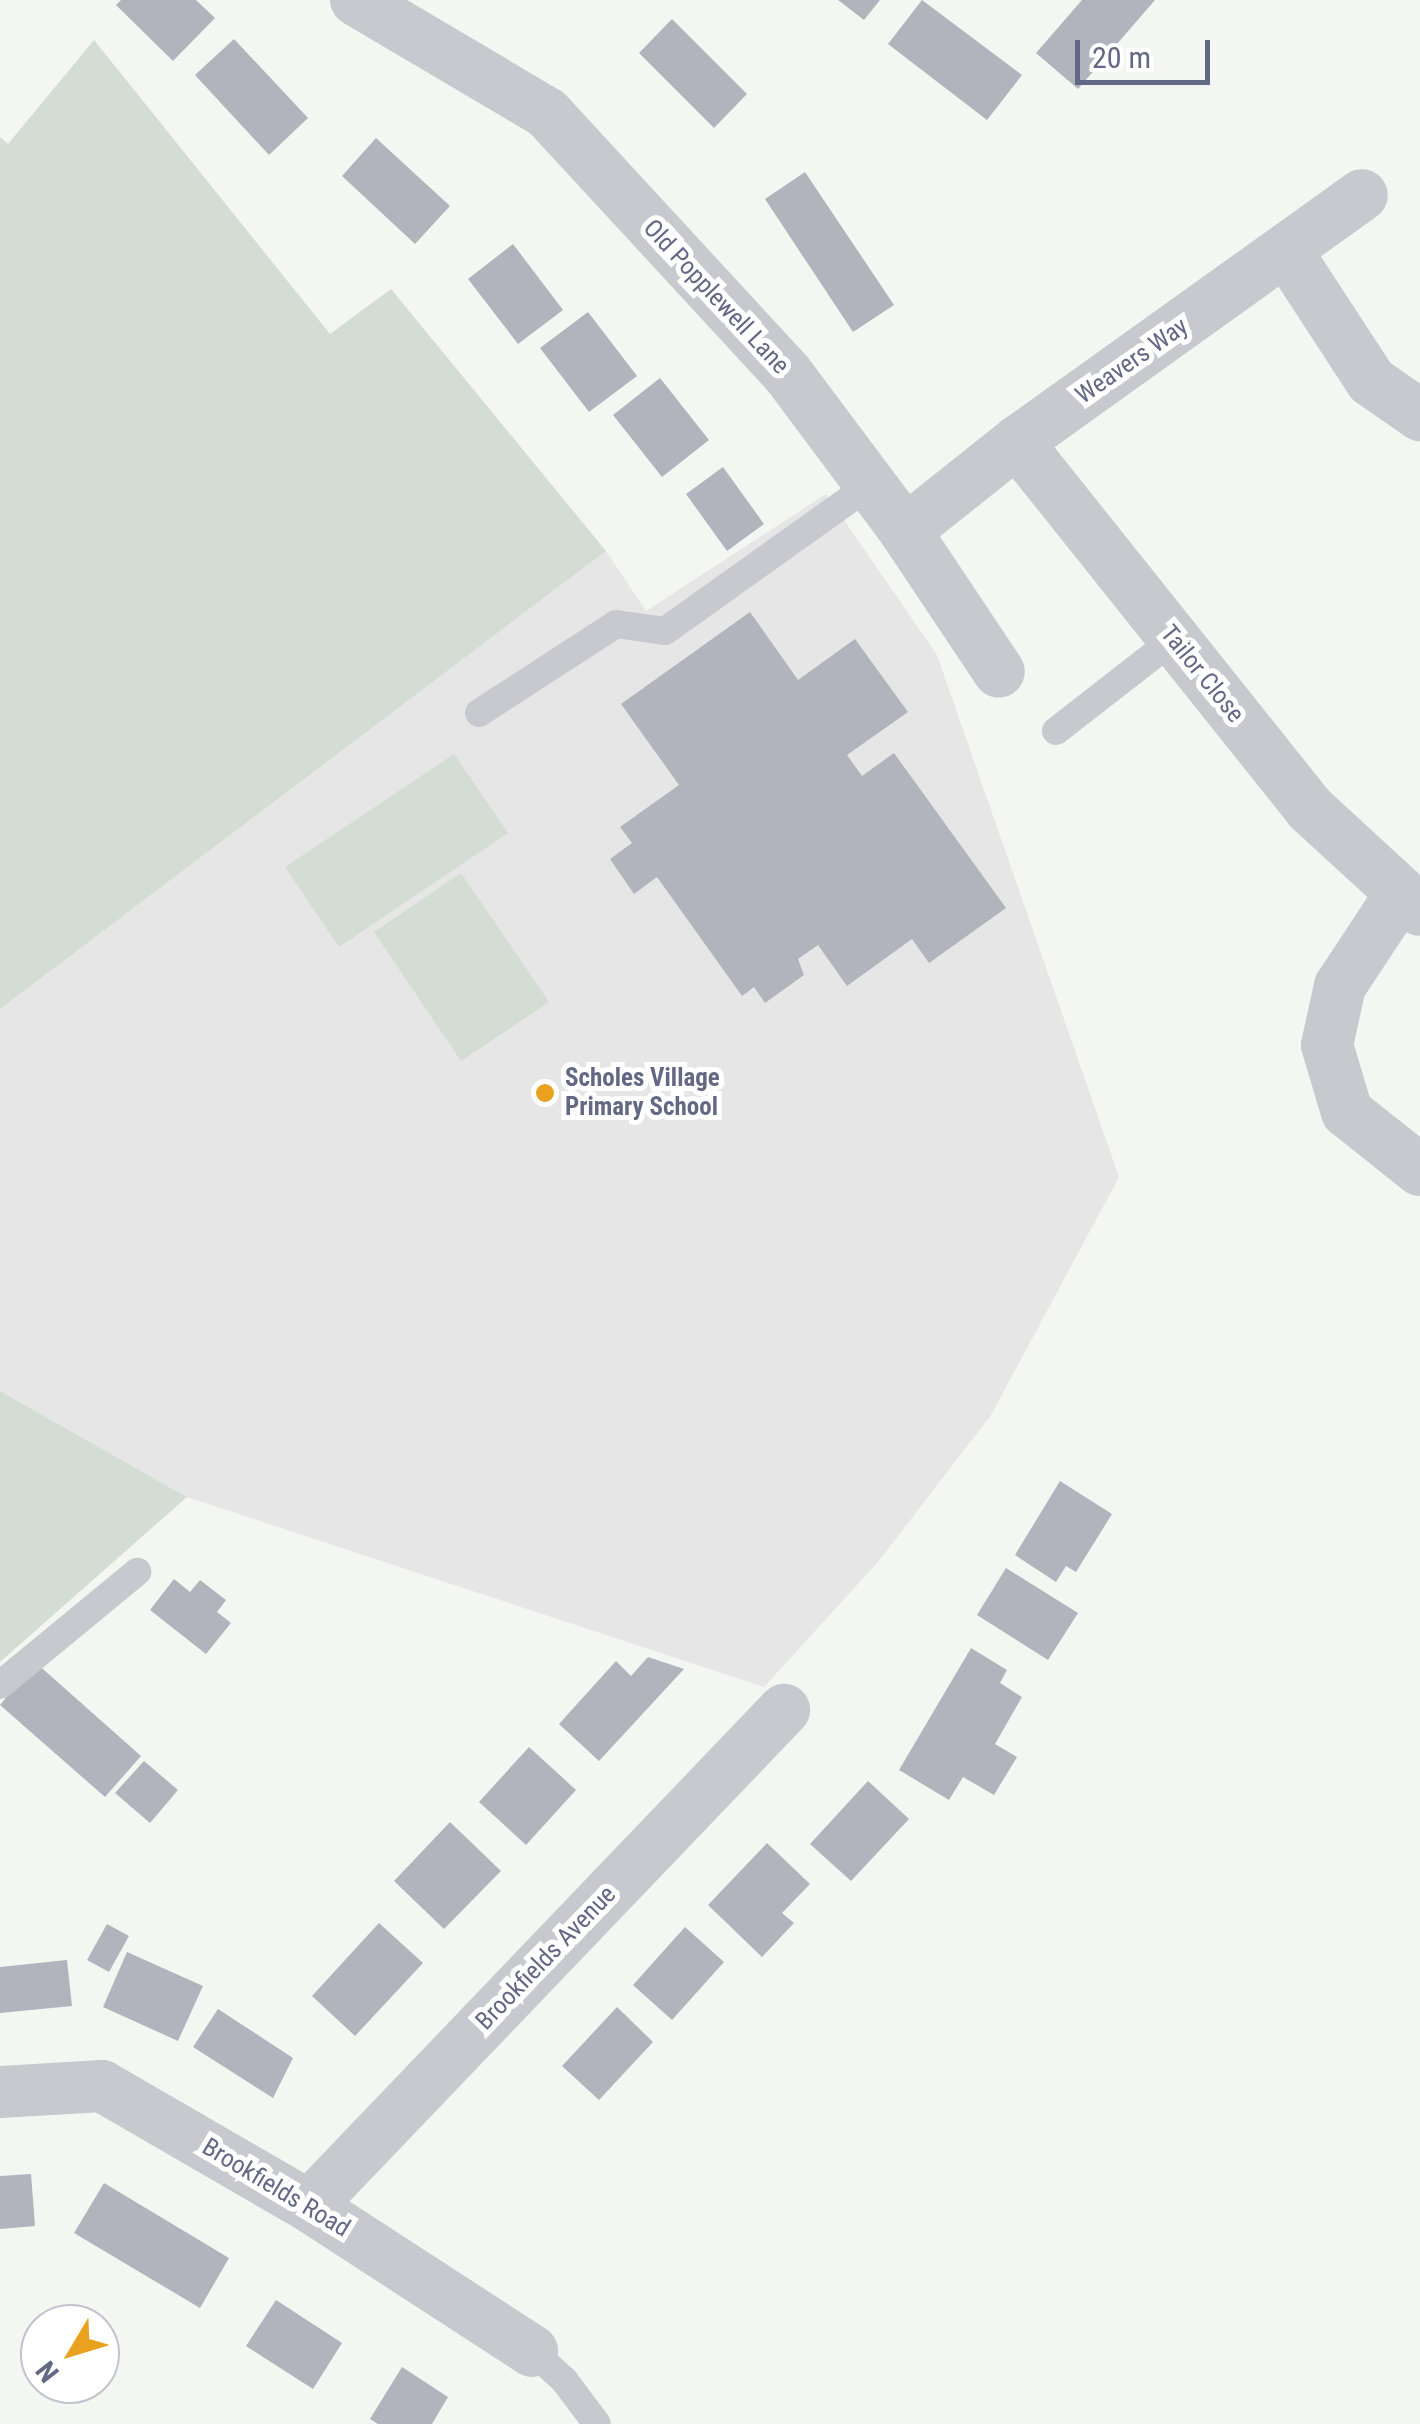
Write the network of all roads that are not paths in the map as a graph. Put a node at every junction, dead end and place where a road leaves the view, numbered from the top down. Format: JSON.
{"nodes":[{"id":1,"x":356,"y":0,"type":"edge"},
{"id":2,"x":1362,"y":196,"type":"dead end"},
{"id":3,"x":1287,"y":252,"type":"junction"},
{"id":4,"x":1420,"y":415,"type":"edge"},
{"id":5,"x":1017,"y":442,"type":"junction"},
{"id":6,"x":870,"y":485,"type":"junction"},
{"id":7,"x":905,"y":530,"type":"junction"},
{"id":8,"x":1174,"y":639,"type":"junction"},
{"id":9,"x":999,"y":672,"type":"dead end"},
{"id":10,"x":480,"y":714,"type":"dead end"},
{"id":11,"x":1056,"y":731,"type":"dead end"},
{"id":12,"x":1410,"y":902,"type":"edge"},
{"id":13,"x":1420,"y":1170,"type":"edge"},
{"id":14,"x":137,"y":1572,"type":"dead end"},
{"id":15,"x":0,"y":1686,"type":"edge"},
{"id":16,"x":784,"y":1710,"type":"dead end"},
{"id":17,"x":0,"y":2092,"type":"edge"},
{"id":18,"x":309,"y":2206,"type":"junction"},
{"id":19,"x":532,"y":2351,"type":"joint"},
{"id":20,"x":596,"y":2424,"type":"edge"}],
"edges":[{"from":1,"to":6,"type":"street","name":"Old Popplewell Lane"},
{"from":2,"to":3,"type":"street","name":"Weavers Way"},
{"from":3,"to":4,"type":"street"},
{"from":3,"to":5,"type":"street","name":"Weavers Way"},
{"from":5,"to":7,"type":"street","name":"Weavers Way"},
{"from":5,"to":8,"type":"street","name":"Tailor Close"},
{"from":6,"to":7,"type":"street","name":"Old Popplewell Lane"},
{"from":6,"to":10,"type":"lane"},
{"from":7,"to":9,"type":"street","name":"Old Popplewell Lane"},
{"from":8,"to":11,"type":"lane"},
{"from":8,"to":12,"type":"street","name":"Tailor Close"},
{"from":12,"to":13,"type":"street","name":"Tailor Close"},
{"from":14,"to":15,"type":"lane"},
{"from":16,"to":18,"type":"street","name":"Brookfields Avenue"},
{"from":17,"to":18,"type":"street","name":"Brookfields Road"},
{"from":18,"to":19,"type":"street","name":"Brookfields Road"},
{"from":19,"to":20,"type":"lane"}]}
